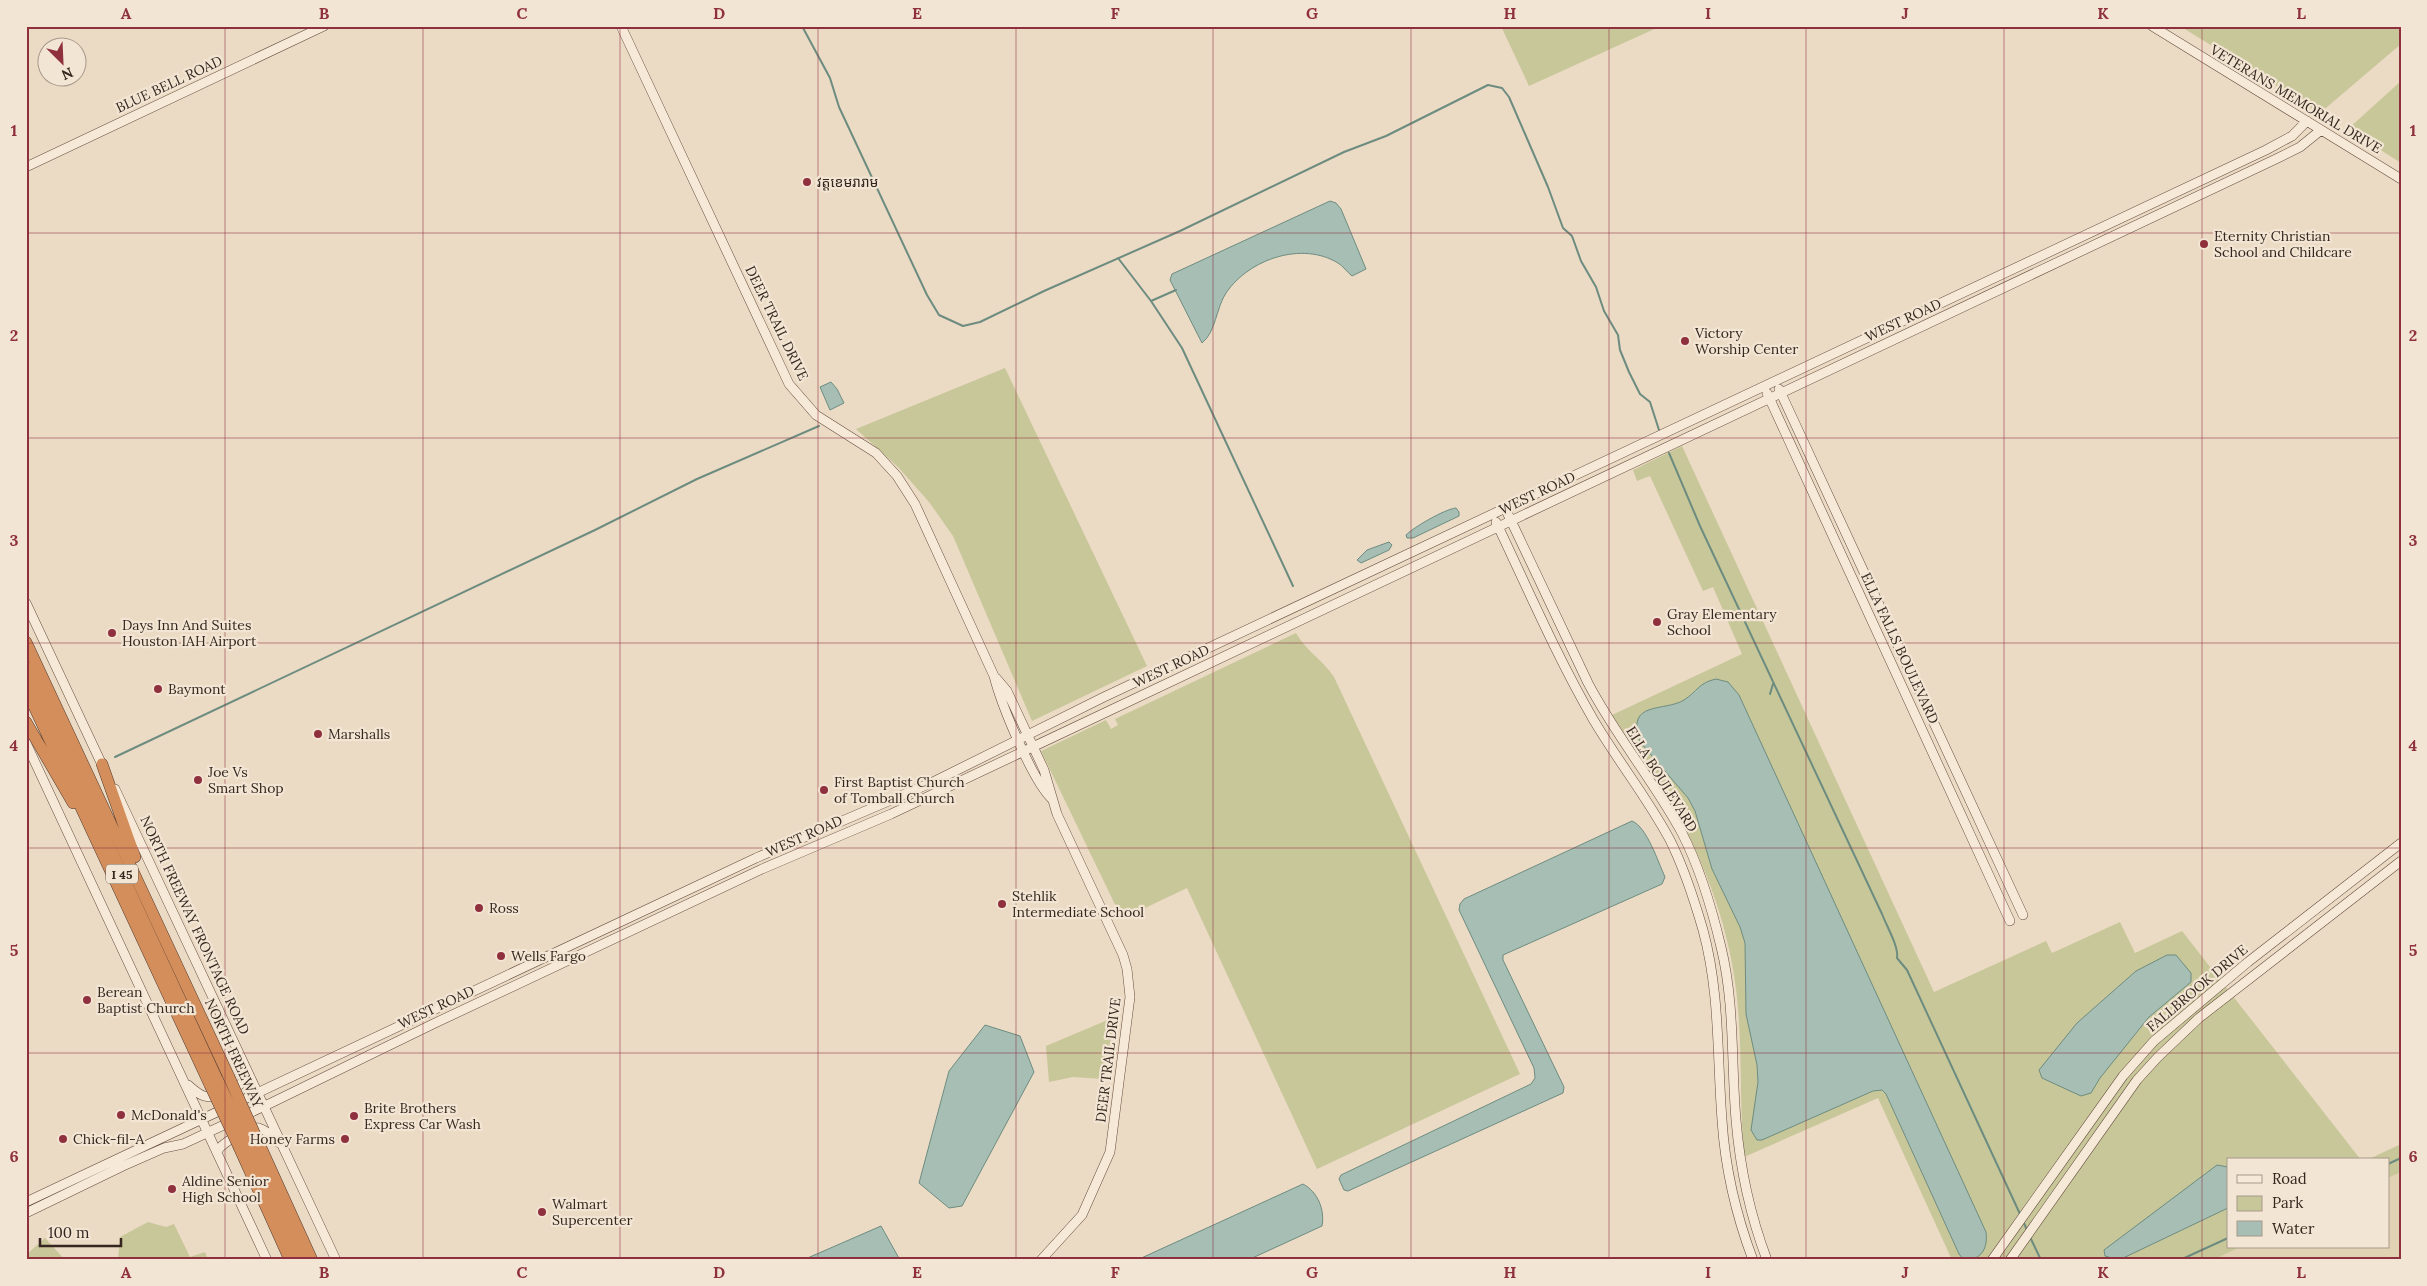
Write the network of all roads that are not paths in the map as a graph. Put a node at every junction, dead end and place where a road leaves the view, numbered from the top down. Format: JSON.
{"nodes":[{"id":1,"x":324,"y":26,"type":"edge"},
{"id":2,"x":621,"y":26,"type":"edge"},
{"id":3,"x":2152,"y":26,"type":"edge"},
{"id":4,"x":2307,"y":121,"type":"junction"},
{"id":5,"x":2320,"y":130,"type":"junction"},
{"id":6,"x":2269,"y":148,"type":"junction"},
{"id":7,"x":2263,"y":165,"type":"junction"},
{"id":8,"x":26,"y":167,"type":"edge"},
{"id":9,"x":2401,"y":180,"type":"edge"},
{"id":10,"x":2194,"y":184,"type":"junction"},
{"id":11,"x":2199,"y":195,"type":"junction"},
{"id":12,"x":1952,"y":296,"type":"junction"},
{"id":13,"x":1958,"y":310,"type":"junction"},
{"id":14,"x":1871,"y":336,"type":"junction"},
{"id":15,"x":1877,"y":348,"type":"junction"},
{"id":16,"x":1775,"y":381,"type":"junction"},
{"id":17,"x":1764,"y":386,"type":"junction"},
{"id":18,"x":1781,"y":393,"type":"junction"},
{"id":19,"x":1770,"y":398,"type":"junction"},
{"id":20,"x":1505,"y":508,"type":"junction"},
{"id":21,"x":1492,"y":514,"type":"junction"},
{"id":22,"x":1511,"y":521,"type":"junction"},
{"id":23,"x":1498,"y":527,"type":"junction"},
{"id":24,"x":1326,"y":594,"type":"junction"},
{"id":25,"x":26,"y":602,"type":"edge"},
{"id":26,"x":1332,"y":604,"type":"junction"},
{"id":27,"x":1559,"y":625,"type":"junction"},
{"id":28,"x":1255,"y":627,"type":"junction"},
{"id":29,"x":1548,"y":630,"type":"junction"},
{"id":30,"x":1260,"y":638,"type":"junction"},
{"id":31,"x":26,"y":642,"type":"edge"},
{"id":32,"x":26,"y":667,"type":"edge"},
{"id":33,"x":26,"y":688,"type":"edge"},
{"id":34,"x":1919,"y":688,"type":"junction"},
{"id":35,"x":1906,"y":694,"type":"junction"},
{"id":36,"x":1101,"y":699,"type":"junction"},
{"id":37,"x":1602,"y":709,"type":"junction"},
{"id":38,"x":1108,"y":711,"type":"junction"},
{"id":39,"x":1592,"y":717,"type":"junction"},
{"id":40,"x":26,"y":722,"type":"edge"},
{"id":41,"x":1023,"y":737,"type":"junction"},
{"id":42,"x":26,"y":743,"type":"edge"},
{"id":43,"x":1028,"y":748,"type":"junction"},
{"id":44,"x":102,"y":764,"type":"junction"},
{"id":45,"x":933,"y":782,"type":"junction"},
{"id":46,"x":937,"y":792,"type":"junction"},
{"id":47,"x":1968,"y":794,"type":"junction"},
{"id":48,"x":1955,"y":800,"type":"junction"},
{"id":49,"x":84,"y":812,"type":"junction"},
{"id":50,"x":846,"y":820,"type":"junction"},
{"id":51,"x":849,"y":830,"type":"junction"},
{"id":52,"x":2401,"y":843,"type":"edge"},
{"id":53,"x":756,"y":858,"type":"junction"},
{"id":54,"x":2401,"y":860,"type":"edge"},
{"id":55,"x":762,"y":869,"type":"junction"},
{"id":56,"x":1709,"y":902,"type":"junction"},
{"id":57,"x":1696,"y":906,"type":"junction"},
{"id":58,"x":2320,"y":906,"type":"junction"},
{"id":59,"x":2023,"y":915,"type":"dead end"},
{"id":60,"x":2329,"y":916,"type":"junction"},
{"id":61,"x":2010,"y":921,"type":"dead end"},
{"id":62,"x":172,"y":954,"type":"junction"},
{"id":63,"x":428,"y":1014,"type":"junction"},
{"id":64,"x":433,"y":1024,"type":"junction"},
{"id":65,"x":362,"y":1044,"type":"junction"},
{"id":66,"x":2148,"y":1048,"type":"junction"},
{"id":67,"x":368,"y":1055,"type":"junction"},
{"id":68,"x":2158,"y":1057,"type":"junction"},
{"id":69,"x":249,"y":1075,"type":"junction"},
{"id":70,"x":219,"y":1081,"type":"junction"},
{"id":71,"x":185,"y":1084,"type":"junction"},
{"id":72,"x":258,"y":1094,"type":"junction"},
{"id":73,"x":195,"y":1104,"type":"junction"},
{"id":74,"x":263,"y":1106,"type":"junction"},
{"id":75,"x":202,"y":1119,"type":"junction"},
{"id":76,"x":187,"y":1126,"type":"junction"},
{"id":77,"x":208,"y":1132,"type":"junction"},
{"id":78,"x":160,"y":1139,"type":"junction"},
{"id":79,"x":248,"y":1143,"type":"junction"},
{"id":80,"x":282,"y":1145,"type":"junction"},
{"id":81,"x":1738,"y":1147,"type":"junction"},
{"id":82,"x":164,"y":1148,"type":"junction"},
{"id":83,"x":1725,"y":1148,"type":"junction"},
{"id":84,"x":217,"y":1151,"type":"junction"},
{"id":85,"x":121,"y":1162,"type":"junction"},
{"id":86,"x":26,"y":1202,"type":"edge"},
{"id":87,"x":26,"y":1213,"type":"edge"},
{"id":88,"x":2011,"y":1234,"type":"junction"},
{"id":89,"x":2025,"y":1240,"type":"junction"},
{"id":90,"x":2013,"y":1256,"type":"edge"},
{"id":91,"x":1766,"y":1259,"type":"edge"},
{"id":92,"x":267,"y":1260,"type":"edge"},
{"id":93,"x":290,"y":1260,"type":"edge"},
{"id":94,"x":300,"y":1260,"type":"edge"},
{"id":95,"x":312,"y":1260,"type":"edge"},
{"id":96,"x":336,"y":1260,"type":"edge"},
{"id":97,"x":1041,"y":1260,"type":"edge"},
{"id":98,"x":1753,"y":1260,"type":"edge"},
{"id":99,"x":1992,"y":1260,"type":"edge"}],
"edges":[{"from":1,"to":8,"type":"main road","name":"BLUE BELL ROAD"},
{"from":2,"to":41,"type":"main road","name":"DEER TRAIL DRIVE"},
{"from":3,"to":4,"type":"main road","name":"VETERANS MEMORIAL DRIVE"},
{"from":4,"to":5,"type":"main road","name":"VETERANS MEMORIAL DRIVE"},
{"from":4,"to":6,"type":"main road","name":"WEST ROAD"},
{"from":5,"to":7,"type":"main road","name":"WEST ROAD"},
{"from":5,"to":9,"type":"main road","name":"VETERANS MEMORIAL DRIVE"},
{"from":6,"to":7,"type":"main road"},
{"from":6,"to":10,"type":"main road","name":"WEST ROAD"},
{"from":7,"to":11,"type":"main road","name":"WEST ROAD"},
{"from":10,"to":11,"type":"main road"},
{"from":10,"to":12,"type":"main road","name":"WEST ROAD"},
{"from":11,"to":13,"type":"main road","name":"WEST ROAD"},
{"from":12,"to":13,"type":"main road"},
{"from":12,"to":14,"type":"main road","name":"WEST ROAD"},
{"from":13,"to":15,"type":"main road","name":"WEST ROAD"},
{"from":14,"to":15,"type":"main road"},
{"from":14,"to":16,"type":"main road","name":"WEST ROAD"},
{"from":15,"to":18,"type":"main road","name":"WEST ROAD"},
{"from":16,"to":17,"type":"main road","name":"WEST ROAD"},
{"from":16,"to":18,"type":"main road","name":"ELLA FALLS BOULEVARD"},
{"from":17,"to":19,"type":"main road","name":"ELLA FALLS BOULEVARD"},
{"from":17,"to":20,"type":"main road","name":"WEST ROAD"},
{"from":18,"to":19,"type":"main road","name":"WEST ROAD"},
{"from":18,"to":34,"type":"main road","name":"ELLA FALLS BOULEVARD"},
{"from":19,"to":22,"type":"main road","name":"WEST ROAD"},
{"from":19,"to":35,"type":"main road","name":"ELLA FALLS BOULEVARD"},
{"from":20,"to":21,"type":"main road","name":"WEST ROAD"},
{"from":20,"to":22,"type":"main road","name":"ELLA BOULEVARD"},
{"from":21,"to":23,"type":"main road","name":"ELLA BOULEVARD"},
{"from":21,"to":24,"type":"main road","name":"WEST ROAD"},
{"from":22,"to":23,"type":"main road","name":"WEST ROAD"},
{"from":22,"to":27,"type":"main road","name":"ELLA BOULEVARD"},
{"from":23,"to":26,"type":"main road","name":"WEST ROAD"},
{"from":23,"to":29,"type":"main road","name":"ELLA BOULEVARD"},
{"from":24,"to":26,"type":"main road"},
{"from":24,"to":28,"type":"main road","name":"WEST ROAD"},
{"from":25,"to":44,"type":"main road","name":"NORTH FREEWAY FRONTAGE ROAD"},
{"from":26,"to":30,"type":"main road","name":"WEST ROAD"},
{"from":27,"to":29,"type":"main road"},
{"from":27,"to":37,"type":"main road","name":"ELLA BOULEVARD"},
{"from":28,"to":30,"type":"main road"},
{"from":28,"to":36,"type":"main road","name":"WEST ROAD"},
{"from":29,"to":39,"type":"main road","name":"ELLA BOULEVARD"},
{"from":30,"to":38,"type":"main road","name":"WEST ROAD"},
{"from":31,"to":62,"type":"highway","name":"NORTH FREEWAY","number":"I 45"},
{"from":32,"to":70,"type":"highway","name":"NORTH FREEWAY","number":"I 45"},
{"from":33,"to":49,"type":"highway","name":"NORTH FREEWAY","number":"I 45"},
{"from":34,"to":35,"type":"main road"},
{"from":34,"to":47,"type":"main road","name":"ELLA FALLS BOULEVARD"},
{"from":35,"to":48,"type":"main road","name":"ELLA FALLS BOULEVARD"},
{"from":36,"to":38,"type":"main road"},
{"from":36,"to":41,"type":"main road","name":"WEST ROAD"},
{"from":37,"to":39,"type":"main road"},
{"from":37,"to":56,"type":"main road","name":"ELLA BOULEVARD"},
{"from":38,"to":43,"type":"main road","name":"WEST ROAD"},
{"from":39,"to":57,"type":"main road","name":"ELLA BOULEVARD"},
{"from":40,"to":49,"type":"highway"},
{"from":41,"to":43,"type":"main road","name":"DEER TRAIL DRIVE"},
{"from":41,"to":45,"type":"main road","name":"WEST ROAD"},
{"from":42,"to":71,"type":"main road"},
{"from":43,"to":46,"type":"main road","name":"WEST ROAD"},
{"from":43,"to":97,"type":"main road","name":"DEER TRAIL DRIVE"},
{"from":44,"to":62,"type":"highway"},
{"from":44,"to":69,"type":"main road","name":"NORTH FREEWAY FRONTAGE ROAD"},
{"from":45,"to":46,"type":"main road"},
{"from":45,"to":50,"type":"main road","name":"WEST ROAD"},
{"from":46,"to":51,"type":"main road","name":"WEST ROAD"},
{"from":47,"to":48,"type":"main road"},
{"from":47,"to":59,"type":"main road","name":"ELLA FALLS BOULEVARD"},
{"from":48,"to":61,"type":"main road","name":"ELLA FALLS BOULEVARD"},
{"from":49,"to":70,"type":"highway","name":"NORTH FREEWAY","number":"I 45"},
{"from":50,"to":51,"type":"main road"},
{"from":50,"to":53,"type":"main road","name":"WEST ROAD"},
{"from":51,"to":55,"type":"main road","name":"WEST ROAD"},
{"from":52,"to":58,"type":"main road","name":"FALLBROOK DRIVE"},
{"from":53,"to":55,"type":"main road"},
{"from":53,"to":63,"type":"main road","name":"WEST ROAD"},
{"from":54,"to":60,"type":"main road","name":"FALLBROOK DRIVE"},
{"from":55,"to":64,"type":"main road","name":"WEST ROAD"},
{"from":56,"to":57,"type":"main road"},
{"from":56,"to":81,"type":"main road","name":"ELLA BOULEVARD"},
{"from":57,"to":83,"type":"main road","name":"ELLA BOULEVARD"},
{"from":58,"to":60,"type":"main road"},
{"from":58,"to":66,"type":"main road","name":"FALLBROOK DRIVE"},
{"from":60,"to":68,"type":"main road","name":"FALLBROOK DRIVE"},
{"from":62,"to":70,"type":"highway","name":"NORTH FREEWAY","number":"I 45"},
{"from":63,"to":64,"type":"main road"},
{"from":63,"to":65,"type":"main road","name":"WEST ROAD"},
{"from":64,"to":67,"type":"main road","name":"WEST ROAD"},
{"from":65,"to":67,"type":"main road"},
{"from":65,"to":72,"type":"main road","name":"WEST ROAD"},
{"from":66,"to":68,"type":"main road"},
{"from":66,"to":88,"type":"main road","name":"FALLBROOK DRIVE"},
{"from":67,"to":74,"type":"main road","name":"WEST ROAD"},
{"from":68,"to":89,"type":"main road","name":"FALLBROOK DRIVE"},
{"from":69,"to":71,"type":"main road"},
{"from":69,"to":72,"type":"main road","name":"NORTH FREEWAY FRONTAGE ROAD"},
{"from":70,"to":79,"type":"highway","name":"NORTH FREEWAY","number":"I 45","bridge":true},
{"from":71,"to":73,"type":"main road"},
{"from":72,"to":74,"type":"main road","name":"NORTH FREEWAY FRONTAGE ROAD"},
{"from":72,"to":75,"type":"main road","name":"WEST ROAD"},
{"from":73,"to":75,"type":"main road"},
{"from":73,"to":76,"type":"main road"},
{"from":74,"to":77,"type":"main road","name":"WEST ROAD"},
{"from":74,"to":80,"type":"main road","name":"NORTH FREEWAY FRONTAGE ROAD"},
{"from":75,"to":76,"type":"main road","name":"WEST ROAD"},
{"from":75,"to":77,"type":"main road"},
{"from":76,"to":78,"type":"main road","name":"WEST ROAD"},
{"from":77,"to":82,"type":"main road","name":"WEST ROAD"},
{"from":77,"to":84,"type":"main road"},
{"from":78,"to":82,"type":"main road"},
{"from":78,"to":85,"type":"main road","name":"WEST ROAD"},
{"from":79,"to":93,"type":"highway","name":"NORTH FREEWAY","number":"I 45"},
{"from":79,"to":94,"type":"highway","name":"NORTH FREEWAY","number":"I 45"},
{"from":79,"to":95,"type":"highway","name":"NORTH FREEWAY","number":"I 45"},
{"from":80,"to":84,"type":"main road"},
{"from":80,"to":96,"type":"main road","name":"NORTH FREEWAY FRONTAGE ROAD"},
{"from":81,"to":83,"type":"main road"},
{"from":81,"to":91,"type":"main road","name":"ELLA BOULEVARD"},
{"from":82,"to":85,"type":"main road","name":"WEST ROAD"},
{"from":83,"to":98,"type":"main road","name":"ELLA BOULEVARD"},
{"from":84,"to":92,"type":"main road"},
{"from":85,"to":86,"type":"main road","name":"WEST ROAD"},
{"from":85,"to":87,"type":"main road","name":"WEST ROAD"},
{"from":88,"to":89,"type":"main road"},
{"from":88,"to":99,"type":"main road","name":"FALLBROOK DRIVE"},
{"from":89,"to":90,"type":"main road","name":"FALLBROOK DRIVE"}]}
